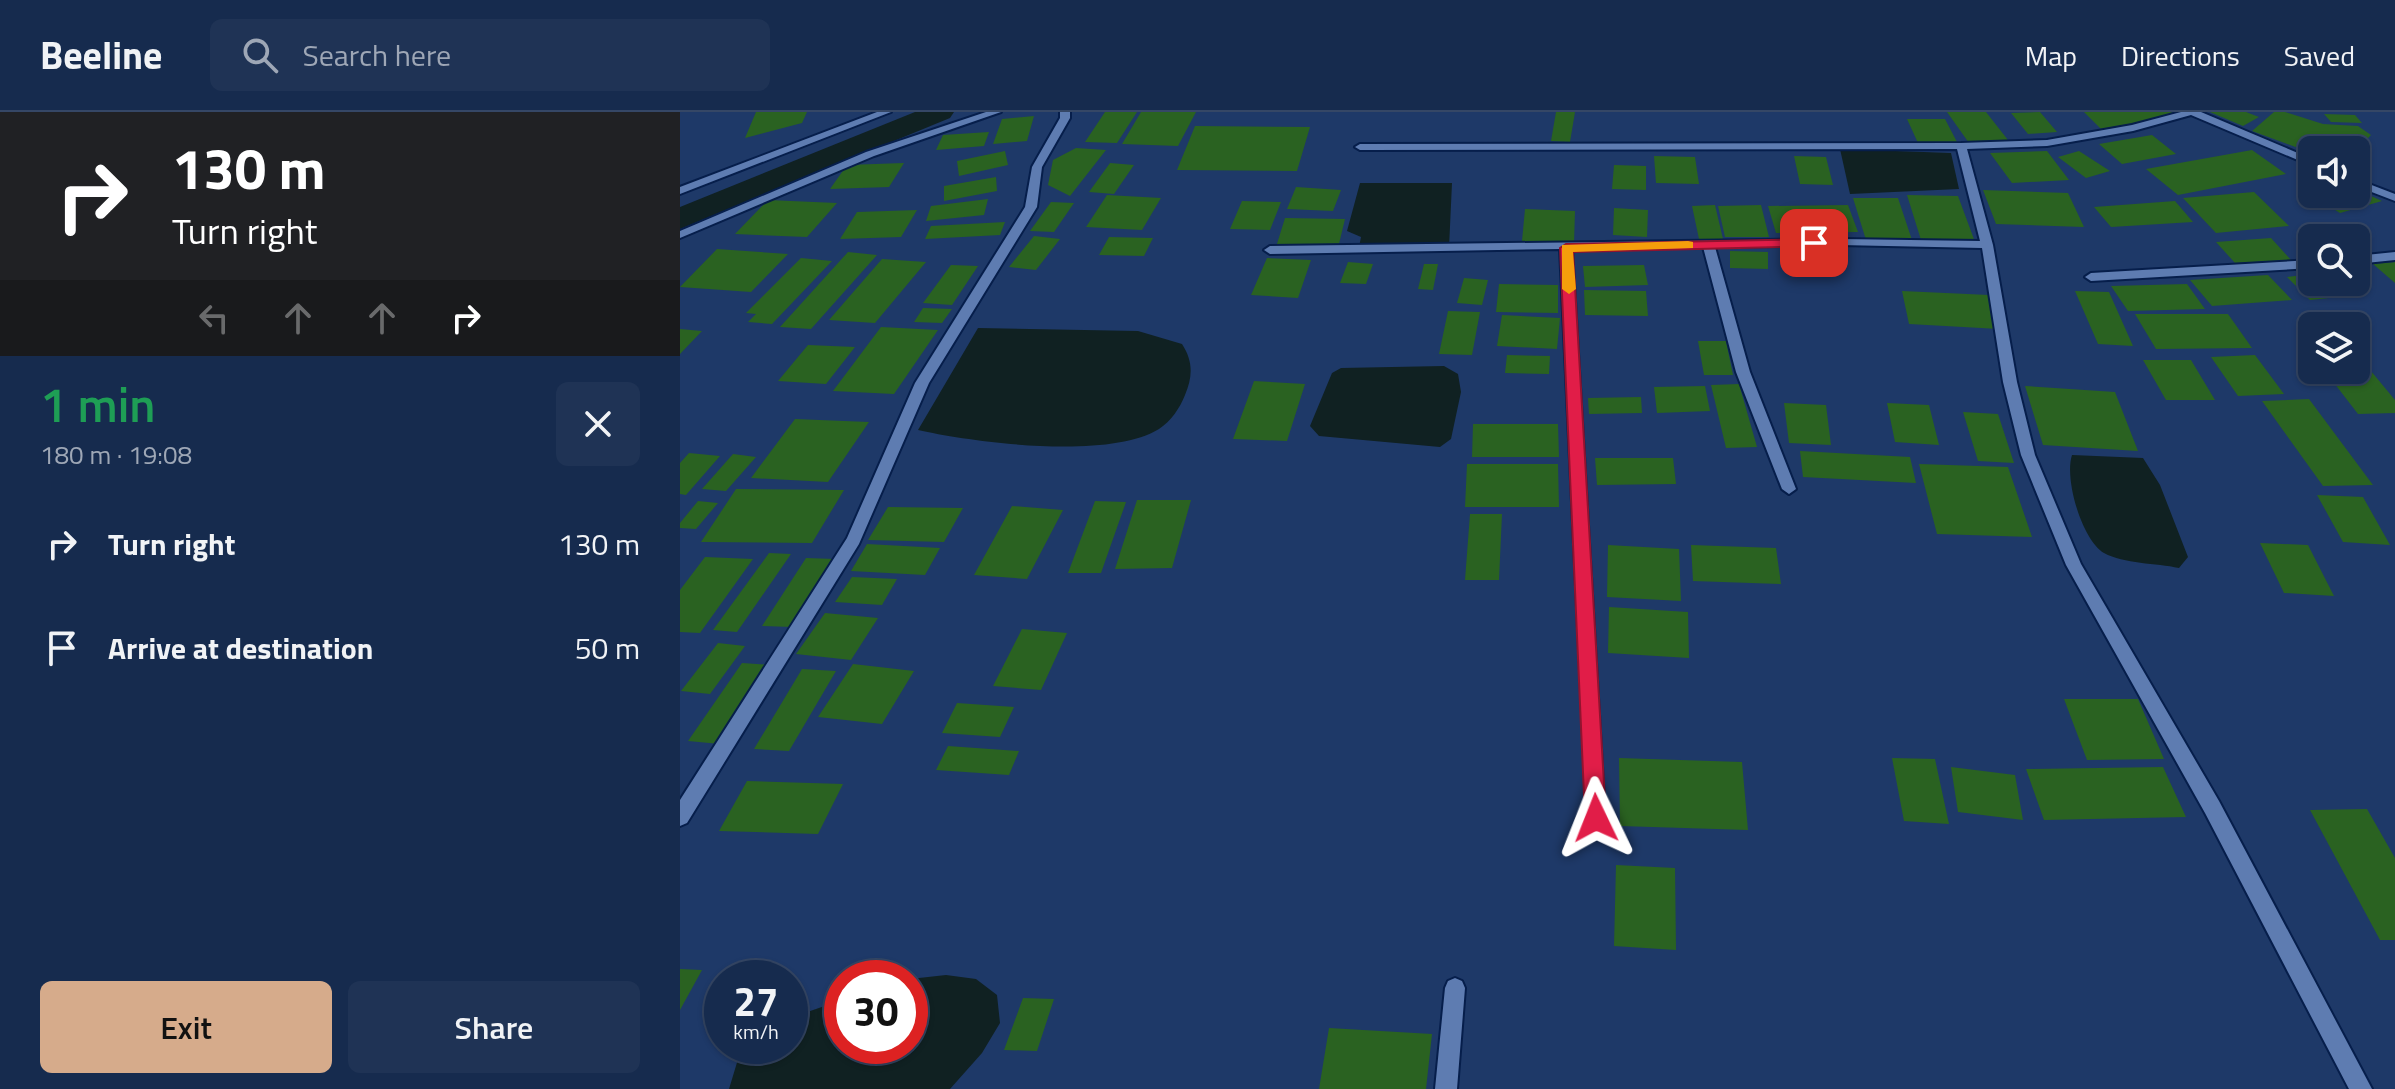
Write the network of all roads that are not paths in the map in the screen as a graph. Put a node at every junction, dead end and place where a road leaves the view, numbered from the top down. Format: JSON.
{"nodes":[{"id":1,"x":886,"y":112,"type":"edge"},
{"id":2,"x":996,"y":112,"type":"edge"},
{"id":3,"x":1065,"y":112,"type":"edge"},
{"id":4,"x":2192,"y":112,"type":"edge"},
{"id":5,"x":1961,"y":146,"type":"junction"},
{"id":6,"x":1360,"y":147,"type":"dead end"},
{"id":7,"x":2298,"y":157,"type":"edge"},
{"id":8,"x":2370,"y":188,"type":"edge"},
{"id":9,"x":680,"y":191,"type":"edge"},
{"id":10,"x":2395,"y":198,"type":"edge"},
{"id":11,"x":680,"y":235,"type":"edge"},
{"id":12,"x":1708,"y":244,"type":"junction"},
{"id":13,"x":1987,"y":245,"type":"junction"},
{"id":14,"x":1566,"y":248,"type":"junction"},
{"id":15,"x":1270,"y":250,"type":"dead end"},
{"id":16,"x":2395,"y":256,"type":"edge"},
{"id":17,"x":2370,"y":259,"type":"edge"},
{"id":18,"x":2298,"y":265,"type":"edge"},
{"id":19,"x":2091,"y":277,"type":"dead end"},
{"id":20,"x":1789,"y":489,"type":"dead end"},
{"id":21,"x":680,"y":817,"type":"edge"},
{"id":22,"x":1596,"y":818,"type":"dead end"},
{"id":23,"x":1455,"y":988,"type":"dead end"},
{"id":24,"x":1446,"y":1089,"type":"edge"},
{"id":25,"x":2361,"y":1089,"type":"edge"}],
"edges":[{"from":1,"to":9,"type":"street"},
{"from":2,"to":11,"type":"street"},
{"from":3,"to":21,"type":"street"},
{"from":4,"to":5,"type":"street"},
{"from":4,"to":7,"type":"street"},
{"from":5,"to":6,"type":"street"},
{"from":5,"to":13,"type":"street"},
{"from":8,"to":10,"type":"street"},
{"from":12,"to":13,"type":"street"},
{"from":12,"to":14,"type":"street"},
{"from":12,"to":20,"type":"street"},
{"from":13,"to":25,"type":"street"},
{"from":14,"to":15,"type":"street"},
{"from":14,"to":22,"type":"street"},
{"from":16,"to":17,"type":"street"},
{"from":18,"to":19,"type":"street"},
{"from":23,"to":24,"type":"street"}]}
